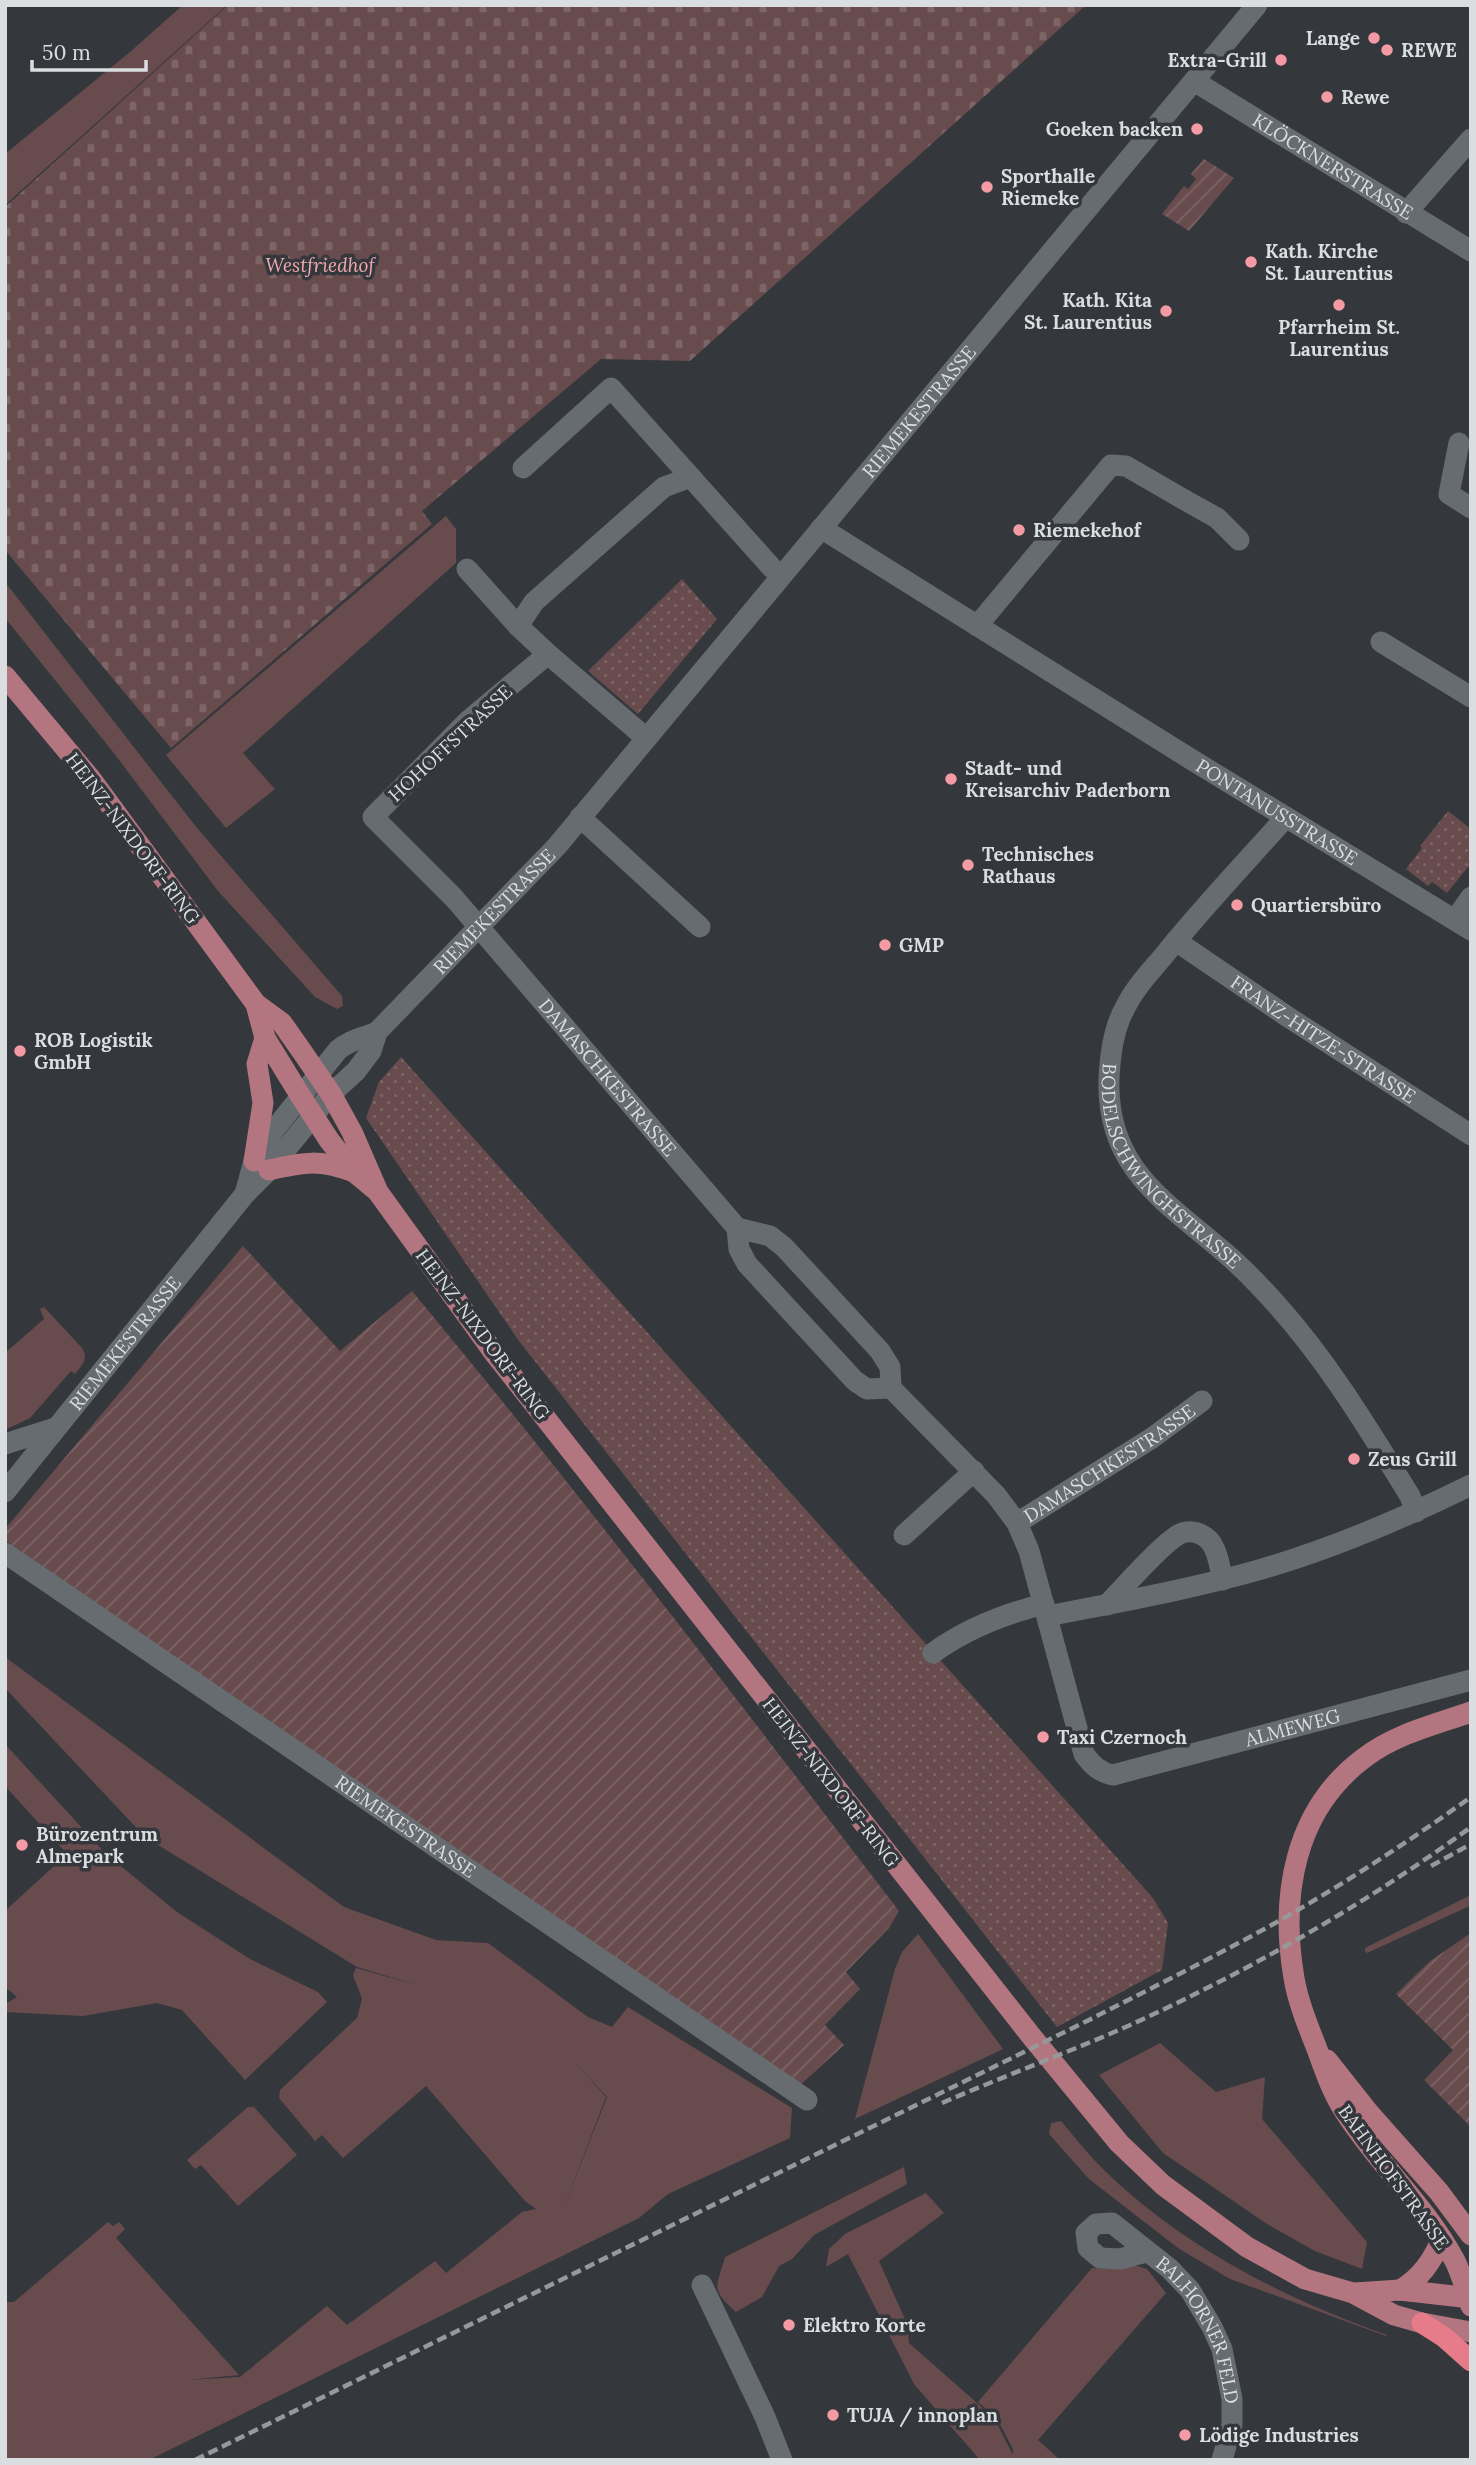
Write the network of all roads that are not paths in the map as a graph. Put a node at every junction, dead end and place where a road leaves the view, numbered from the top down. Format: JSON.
{"nodes":[{"id":1,"x":1257,"y":5,"type":"edge"},
{"id":2,"x":1194,"y":81,"type":"junction"},
{"id":3,"x":1471,"y":139,"type":"edge"},
{"id":4,"x":1406,"y":213,"type":"junction"},
{"id":5,"x":1471,"y":251,"type":"edge"},
{"id":6,"x":1459,"y":443,"type":"dead end"},
{"id":7,"x":523,"y":468,"type":"dead end"},
{"id":8,"x":691,"y":477,"type":"junction"},
{"id":9,"x":1471,"y":508,"type":"edge"},
{"id":10,"x":821,"y":528,"type":"junction"},
{"id":11,"x":1239,"y":540,"type":"dead end"},
{"id":12,"x":467,"y":569,"type":"dead end"},
{"id":13,"x":781,"y":575,"type":"junction"},
{"id":14,"x":518,"y":626,"type":"junction"},
{"id":15,"x":977,"y":626,"type":"junction"},
{"id":16,"x":1381,"y":642,"type":"dead end"},
{"id":17,"x":548,"y":654,"type":"junction"},
{"id":18,"x":5,"y":676,"type":"edge"},
{"id":19,"x":1471,"y":697,"type":"edge"},
{"id":20,"x":646,"y":738,"type":"junction"},
{"id":21,"x":580,"y":817,"type":"junction"},
{"id":22,"x":1286,"y":817,"type":"junction"},
{"id":23,"x":1471,"y":897,"type":"edge"},
{"id":24,"x":1463,"y":925,"type":"edge"},
{"id":25,"x":479,"y":926,"type":"junction"},
{"id":26,"x":699,"y":927,"type":"dead end"},
{"id":27,"x":1176,"y":940,"type":"junction"},
{"id":28,"x":256,"y":1004,"type":"junction"},
{"id":29,"x":377,"y":1032,"type":"junction"},
{"id":30,"x":265,"y":1038,"type":"junction"},
{"id":31,"x":317,"y":1075,"type":"junction"},
{"id":32,"x":331,"y":1094,"type":"junction"},
{"id":33,"x":300,"y":1095,"type":"junction"},
{"id":34,"x":313,"y":1115,"type":"junction"},
{"id":35,"x":1471,"y":1135,"type":"edge"},
{"id":36,"x":261,"y":1166,"type":"junction"},
{"id":37,"x":354,"y":1172,"type":"junction"},
{"id":38,"x":378,"y":1192,"type":"junction"},
{"id":39,"x":737,"y":1228,"type":"junction"},
{"id":40,"x":830,"y":1297,"type":"junction"},
{"id":41,"x":801,"y":1324,"type":"junction"},
{"id":42,"x":891,"y":1388,"type":"junction"},
{"id":43,"x":1202,"y":1401,"type":"dead end"},
{"id":44,"x":55,"y":1428,"type":"junction"},
{"id":45,"x":5,"y":1444,"type":"edge"},
{"id":46,"x":974,"y":1471,"type":"junction"},
{"id":47,"x":1471,"y":1485,"type":"edge"},
{"id":48,"x":5,"y":1492,"type":"edge"},
{"id":49,"x":1416,"y":1512,"type":"junction"},
{"id":50,"x":1017,"y":1523,"type":"junction"},
{"id":51,"x":904,"y":1535,"type":"dead end"},
{"id":52,"x":5,"y":1553,"type":"edge"},
{"id":53,"x":1223,"y":1580,"type":"junction"},
{"id":54,"x":1107,"y":1605,"type":"junction"},
{"id":55,"x":1046,"y":1610,"type":"junction"},
{"id":56,"x":933,"y":1653,"type":"dead end"},
{"id":57,"x":1471,"y":1680,"type":"edge"},
{"id":58,"x":1471,"y":1712,"type":"edge"},
{"id":59,"x":1113,"y":1775,"type":"joint"},
{"id":60,"x":1317,"y":2048,"type":"junction"},
{"id":61,"x":807,"y":2100,"type":"dead end"},
{"id":62,"x":1471,"y":2235,"type":"edge"},
{"id":63,"x":1442,"y":2239,"type":"junction"},
{"id":64,"x":1146,"y":2252,"type":"dead end"},
{"id":65,"x":702,"y":2285,"type":"dead end"},
{"id":66,"x":1400,"y":2290,"type":"junction"},
{"id":67,"x":1353,"y":2293,"type":"junction"},
{"id":68,"x":1470,"y":2300,"type":"edge"},
{"id":69,"x":1422,"y":2323,"type":"junction"},
{"id":70,"x":1471,"y":2332,"type":"edge"},
{"id":71,"x":1471,"y":2361,"type":"edge"},
{"id":72,"x":782,"y":2460,"type":"edge"},
{"id":73,"x":1222,"y":2460,"type":"edge"}],
"edges":[{"from":1,"to":2,"type":"street","name":"RIEMEKESTRASSE"},
{"from":2,"to":4,"type":"street","name":"KLÖCKNERSTRASSE"},
{"from":2,"to":10,"type":"street","name":"RIEMEKESTRASSE"},
{"from":3,"to":4,"type":"street"},
{"from":4,"to":5,"type":"street","name":"KLÖCKNERSTRASSE"},
{"from":6,"to":9,"type":"street"},
{"from":7,"to":8,"type":"street"},
{"from":8,"to":13,"type":"street"},
{"from":8,"to":14,"type":"street"},
{"from":10,"to":13,"type":"street","name":"RIEMEKESTRASSE"},
{"from":10,"to":15,"type":"street","name":"PONTANUSSTRASSE"},
{"from":11,"to":15,"type":"street"},
{"from":12,"to":14,"type":"street"},
{"from":13,"to":20,"type":"street","name":"RIEMEKESTRASSE"},
{"from":14,"to":17,"type":"street"},
{"from":15,"to":22,"type":"street","name":"PONTANUSSTRASSE"},
{"from":16,"to":19,"type":"street"},
{"from":17,"to":20,"type":"street"},
{"from":17,"to":25,"type":"street","name":"HOHOFFSTRASSE"},
{"from":18,"to":28,"type":"main road","name":"HEINZ-NIXDORF-RING"},
{"from":20,"to":21,"type":"street","name":"RIEMEKESTRASSE"},
{"from":21,"to":25,"type":"street","name":"RIEMEKESTRASSE"},
{"from":21,"to":26,"type":"street"},
{"from":22,"to":24,"type":"street","name":"PONTANUSSTRASSE"},
{"from":22,"to":27,"type":"street","name":"BODELSCHWINGHSTRASSE"},
{"from":23,"to":24,"type":"street"},
{"from":25,"to":29,"type":"street","name":"RIEMEKESTRASSE"},
{"from":25,"to":39,"type":"street","name":"DAMASCHKESTRASSE"},
{"from":27,"to":35,"type":"street","name":"FRANZ-HITZE-STRASSE"},
{"from":27,"to":49,"type":"street","name":"BODELSCHWINGHSTRASSE"},
{"from":28,"to":30,"type":"main road","name":"HEINZ-NIXDORF-RING"},
{"from":28,"to":31,"type":"main road","name":"HEINZ-NIXDORF-RING"},
{"from":29,"to":31,"type":"street","name":"RIEMEKESTRASSE"},
{"from":29,"to":32,"type":"street","name":"RIEMEKESTRASSE"},
{"from":30,"to":33,"type":"main road","name":"HEINZ-NIXDORF-RING"},
{"from":30,"to":36,"type":"main road"},
{"from":31,"to":32,"type":"main road","name":"HEINZ-NIXDORF-RING"},
{"from":31,"to":33,"type":"street","name":"RIEMEKESTRASSE"},
{"from":32,"to":34,"type":"street","name":"RIEMEKESTRASSE"},
{"from":32,"to":38,"type":"main road","name":"HEINZ-NIXDORF-RING"},
{"from":33,"to":34,"type":"main road","name":"HEINZ-NIXDORF-RING"},
{"from":33,"to":36,"type":"street","name":"RIEMEKESTRASSE"},
{"from":34,"to":36,"type":"street","name":"RIEMEKESTRASSE"},
{"from":34,"to":37,"type":"main road","name":"HEINZ-NIXDORF-RING"},
{"from":36,"to":37,"type":"main road"},
{"from":36,"to":44,"type":"street","name":"RIEMEKESTRASSE"},
{"from":37,"to":38,"type":"main road","name":"HEINZ-NIXDORF-RING"},
{"from":38,"to":67,"type":"main road","name":"HEINZ-NIXDORF-RING"},
{"from":39,"to":40,"type":"street"},
{"from":39,"to":41,"type":"street","name":"DAMASCHKESTRASSE"},
{"from":40,"to":41,"type":"street"},
{"from":40,"to":42,"type":"street"},
{"from":41,"to":42,"type":"street","name":"DAMASCHKESTRASSE"},
{"from":42,"to":46,"type":"street","name":"DAMASCHKESTRASSE"},
{"from":43,"to":50,"type":"street","name":"DAMASCHKESTRASSE"},
{"from":44,"to":45,"type":"street"},
{"from":44,"to":48,"type":"street","name":"RIEMEKESTRASSE"},
{"from":46,"to":50,"type":"street","name":"DAMASCHKESTRASSE"},
{"from":46,"to":51,"type":"street"},
{"from":47,"to":49,"type":"street"},
{"from":49,"to":53,"type":"street"},
{"from":50,"to":55,"type":"street","name":"DAMASCHKESTRASSE"},
{"from":52,"to":61,"type":"street","name":"RIEMEKESTRASSE"},
{"from":53,"to":54,"type":"street"},
{"from":53,"to":54,"type":"street"},
{"from":54,"to":55,"type":"street"},
{"from":55,"to":56,"type":"street"},
{"from":55,"to":59,"type":"street","name":"DAMASCHKESTRASSE"},
{"from":57,"to":59,"type":"street","name":"ALMEWEG"},
{"from":58,"to":60,"type":"main road","name":"BAHNHOFSTRASSE"},
{"from":60,"to":62,"type":"main road","name":"BAHNHOFSTRASSE"},
{"from":60,"to":63,"type":"main road","name":"BAHNHOFSTRASSE"},
{"from":63,"to":66,"type":"main road"},
{"from":63,"to":68,"type":"main road","name":"BAHNHOFSTRASSE"},
{"from":64,"to":73,"type":"street","name":"BALHORNER FELD"},
{"from":65,"to":72,"type":"street"},
{"from":66,"to":67,"type":"main road","name":"HEINZ-NIXDORF-RING"},
{"from":66,"to":68,"type":"main road","name":"HEINZ-NIXDORF-RING"},
{"from":67,"to":69,"type":"main road","name":"HEINZ-NIXDORF-RING"},
{"from":69,"to":70,"type":"main road","name":"HEINZ-NIXDORF-RING"},
{"from":69,"to":71,"type":"highway"}]}
